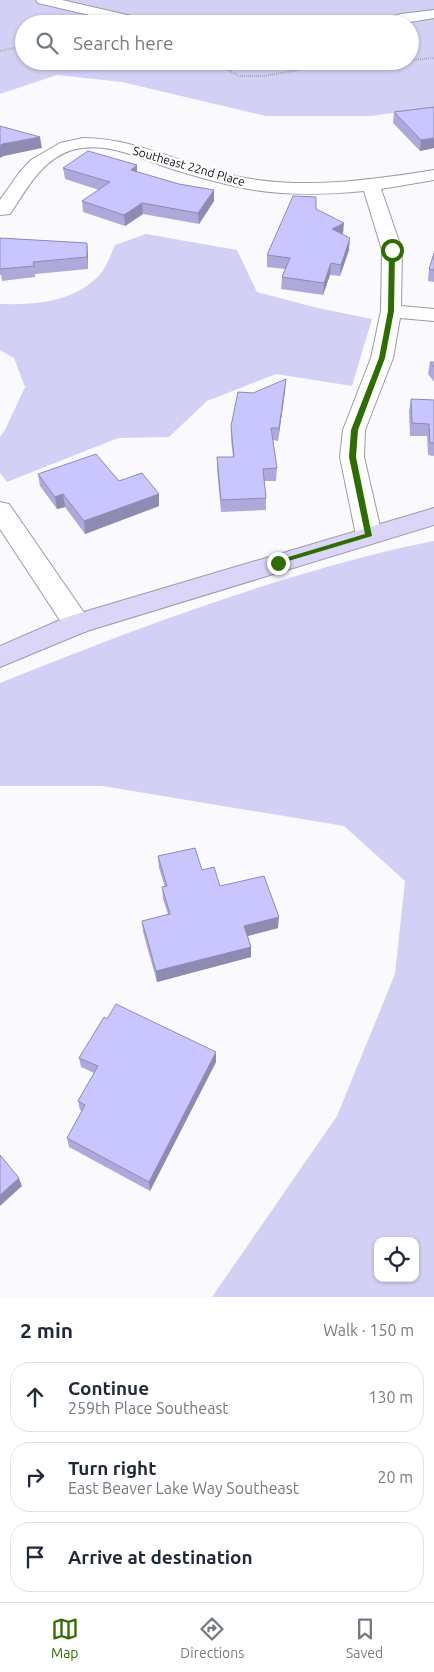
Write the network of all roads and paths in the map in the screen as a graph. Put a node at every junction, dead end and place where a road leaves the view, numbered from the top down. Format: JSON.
{"nodes":[{"id":1,"x":43,"y":0,"type":"edge"},
{"id":2,"x":434,"y":14,"type":"edge"},
{"id":3,"x":109,"y":15,"type":"edge"},
{"id":4,"x":419,"y":16,"type":"edge"},
{"id":5,"x":15,"y":48,"type":"edge"},
{"id":6,"x":0,"y":51,"type":"edge"},
{"id":7,"x":434,"y":58,"type":"edge"},
{"id":8,"x":419,"y":59,"type":"edge"},
{"id":9,"x":228,"y":70,"type":"edge"},
{"id":10,"x":301,"y":70,"type":"edge"},
{"id":11,"x":434,"y":175,"type":"edge"},
{"id":12,"x":371,"y":186,"type":"junction"},
{"id":13,"x":3,"y":210,"type":"dead end"},
{"id":14,"x":391,"y":311,"type":"junction"},
{"id":15,"x":434,"y":315,"type":"edge"},
{"id":16,"x":0,"y":510,"type":"edge"},
{"id":17,"x":434,"y":516,"type":"edge"},
{"id":18,"x":369,"y":536,"type":"junction"},
{"id":19,"x":77,"y":624,"type":"junction"},
{"id":20,"x":0,"y":657,"type":"edge"}],
"edges":[{"from":1,"to":3,"type":"street"},
{"from":2,"to":4,"type":"street"},
{"from":5,"to":6,"type":"path"},
{"from":7,"to":8,"type":"path"},
{"from":9,"to":10,"type":"path"},
{"from":11,"to":12,"type":"street","name":"Southeast 22nd Place"},
{"from":12,"to":13,"type":"street","name":"Southeast 22nd Place"},
{"from":12,"to":14,"type":"street"},
{"from":14,"to":15,"type":"street"},
{"from":14,"to":18,"type":"street"},
{"from":16,"to":19,"type":"street"},
{"from":17,"to":18,"type":"street"},
{"from":18,"to":19,"type":"street"},
{"from":19,"to":20,"type":"street"}]}
